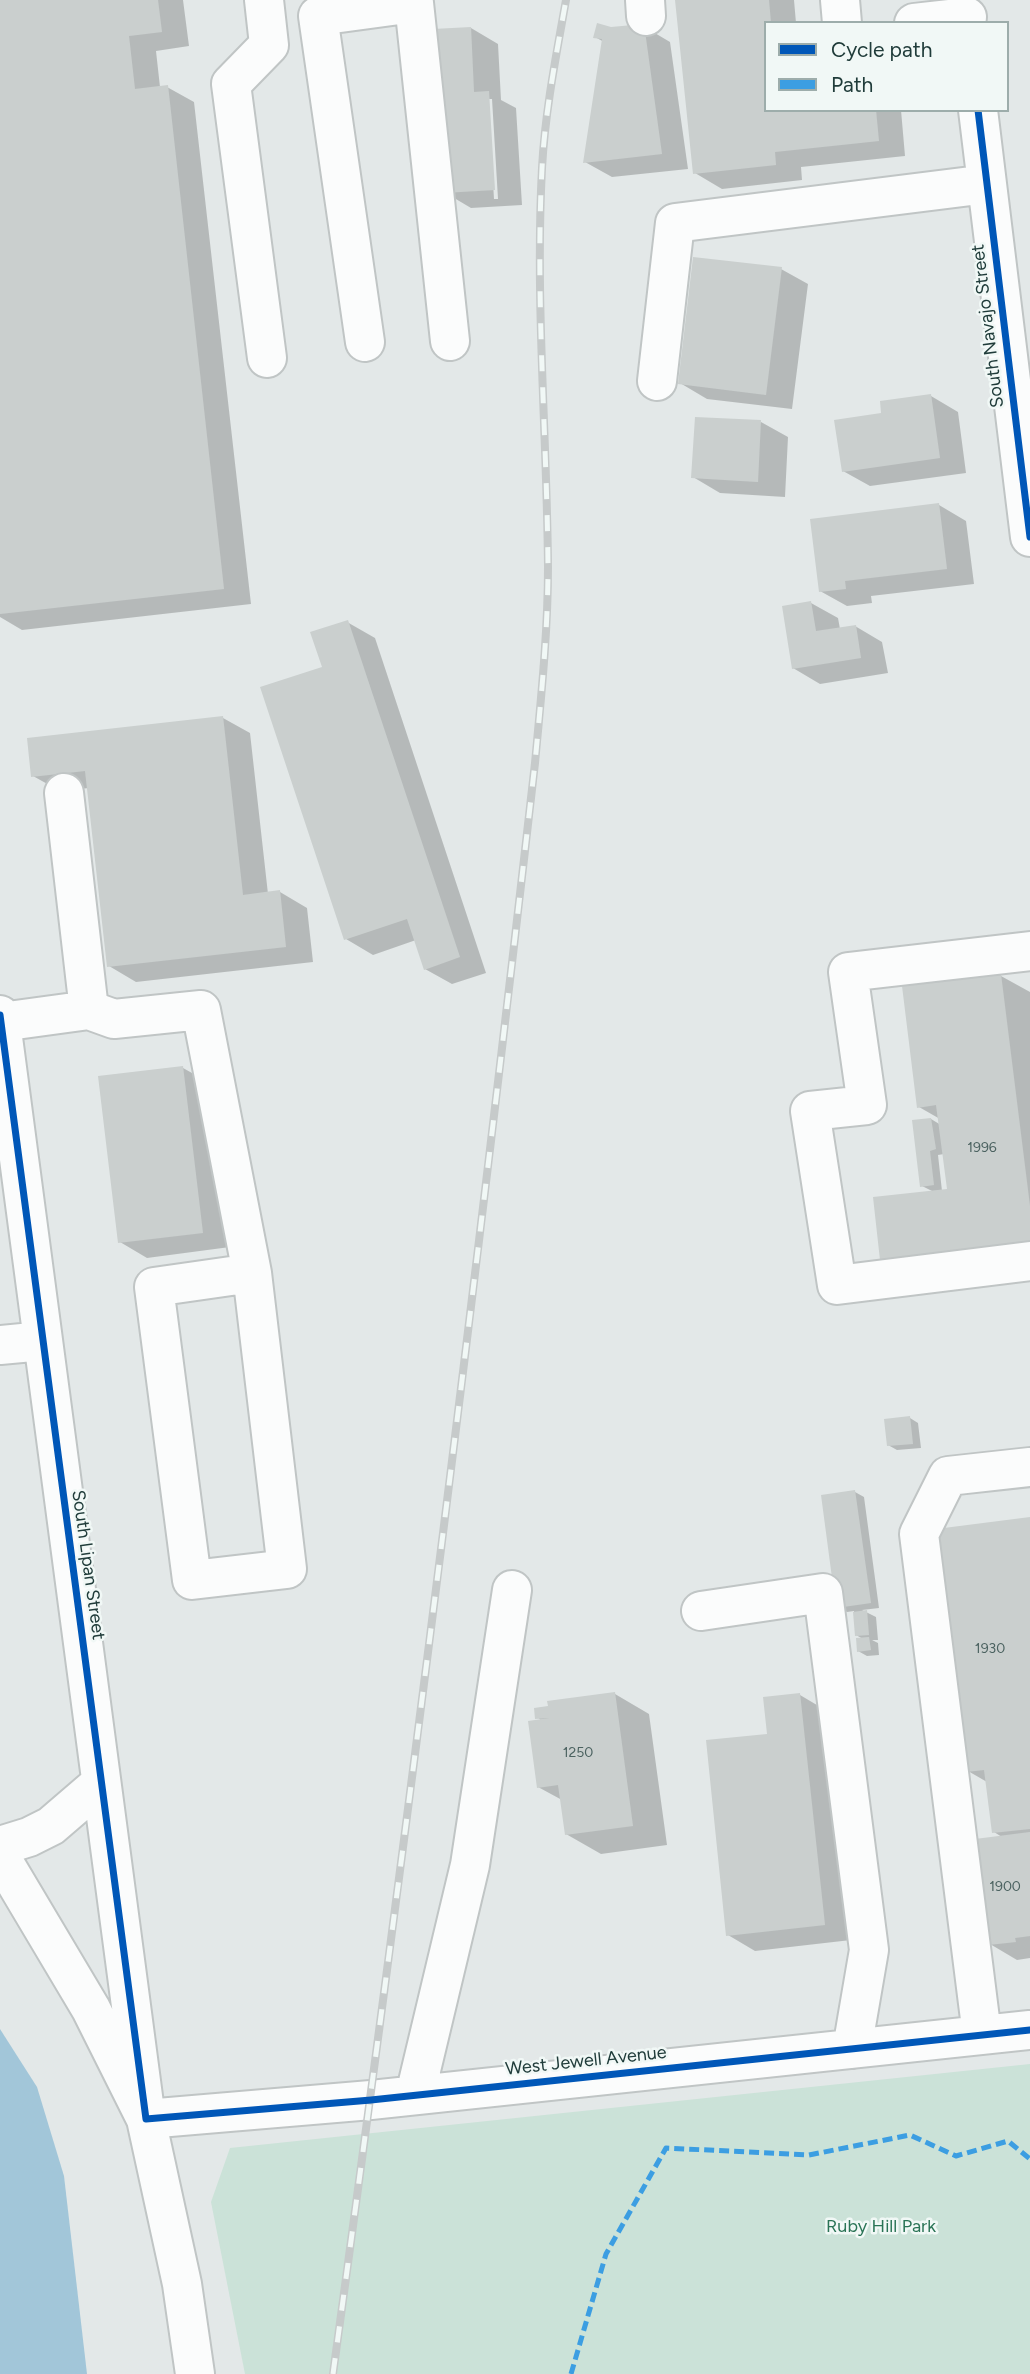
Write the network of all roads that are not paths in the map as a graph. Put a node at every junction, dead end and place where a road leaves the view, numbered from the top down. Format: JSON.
{"nodes":[{"id":1,"x":264,"y":0,"type":"edge"},
{"id":2,"x":840,"y":0,"type":"edge"},
{"id":3,"x":408,"y":2,"type":"edge"},
{"id":4,"x":966,"y":13,"type":"edge"},
{"id":5,"x":842,"y":21,"type":"edge"},
{"id":6,"x":924,"y":21,"type":"edge"},
{"id":7,"x":321,"y":40,"type":"junction"},
{"id":8,"x":268,"y":45,"type":"junction"},
{"id":9,"x":978,"y":112,"type":"edge"},
{"id":10,"x":987,"y":184,"type":"junction"},
{"id":11,"x":450,"y":341,"type":"dead end"},
{"id":12,"x":365,"y":342,"type":"dead end"},
{"id":13,"x":267,"y":358,"type":"dead end"},
{"id":14,"x":657,"y":381,"type":"dead end"},
{"id":15,"x":1029,"y":525,"type":"edge"},
{"id":16,"x":64,"y":793,"type":"dead end"},
{"id":17,"x":1030,"y":951,"type":"edge"},
{"id":18,"x":89,"y":1010,"type":"junction"},
{"id":19,"x":0,"y":1015,"type":"edge"},
{"id":20,"x":1,"y":1022,"type":"edge"},
{"id":21,"x":5,"y":1096,"type":"edge"},
{"id":22,"x":8,"y":1139,"type":"edge"},
{"id":23,"x":1030,"y":1261,"type":"edge"},
{"id":24,"x":252,"y":1273,"type":"junction"},
{"id":25,"x":43,"y":1341,"type":"junction"},
{"id":26,"x":0,"y":1345,"type":"edge"},
{"id":27,"x":1030,"y":1467,"type":"edge"},
{"id":28,"x":512,"y":1590,"type":"dead end"},
{"id":29,"x":701,"y":1611,"type":"dead end"},
{"id":30,"x":102,"y":1783,"type":"junction"},
{"id":31,"x":0,"y":1846,"type":"edge"},
{"id":32,"x":0,"y":1856,"type":"edge"},
{"id":33,"x":1030,"y":2030,"type":"edge"},
{"id":34,"x":982,"y":2035,"type":"junction"},
{"id":35,"x":852,"y":2049,"type":"junction"},
{"id":36,"x":415,"y":2095,"type":"junction"},
{"id":37,"x":146,"y":2119,"type":"junction"},
{"id":38,"x":195,"y":2374,"type":"edge"}],
"edges":[{"from":1,"to":8,"type":"street"},
{"from":2,"to":5,"type":"street"},
{"from":3,"to":7,"type":"street"},
{"from":3,"to":11,"type":"street"},
{"from":4,"to":6,"type":"street"},
{"from":7,"to":8,"type":"street"},
{"from":7,"to":12,"type":"street"},
{"from":8,"to":13,"type":"street"},
{"from":9,"to":10,"type":"street","name":"South Navajo Street"},
{"from":10,"to":14,"type":"street"},
{"from":10,"to":15,"type":"street","name":"South Navajo Street"},
{"from":16,"to":18,"type":"street"},
{"from":17,"to":23,"type":"street"},
{"from":18,"to":20,"type":"street"},
{"from":18,"to":24,"type":"street"},
{"from":19,"to":20,"type":"street","name":"South Lipan Street"},
{"from":20,"to":21,"type":"street","name":"South Lipan Street"},
{"from":21,"to":22,"type":"street","name":"South Lipan Street"},
{"from":22,"to":25,"type":"street","name":"South Lipan Street"},
{"from":24,"to":24,"type":"street"},
{"from":25,"to":26,"type":"street"},
{"from":25,"to":30,"type":"street","name":"South Lipan Street"},
{"from":27,"to":34,"type":"street"},
{"from":28,"to":36,"type":"street"},
{"from":29,"to":35,"type":"street"},
{"from":30,"to":31,"type":"street"},
{"from":30,"to":37,"type":"street","name":"South Lipan Street"},
{"from":32,"to":37,"type":"street"},
{"from":33,"to":34,"type":"street","name":"West Jewell Avenue"},
{"from":34,"to":35,"type":"street","name":"West Jewell Avenue"},
{"from":35,"to":36,"type":"street","name":"West Jewell Avenue"},
{"from":36,"to":37,"type":"street","name":"West Jewell Avenue"},
{"from":37,"to":38,"type":"street"}]}
